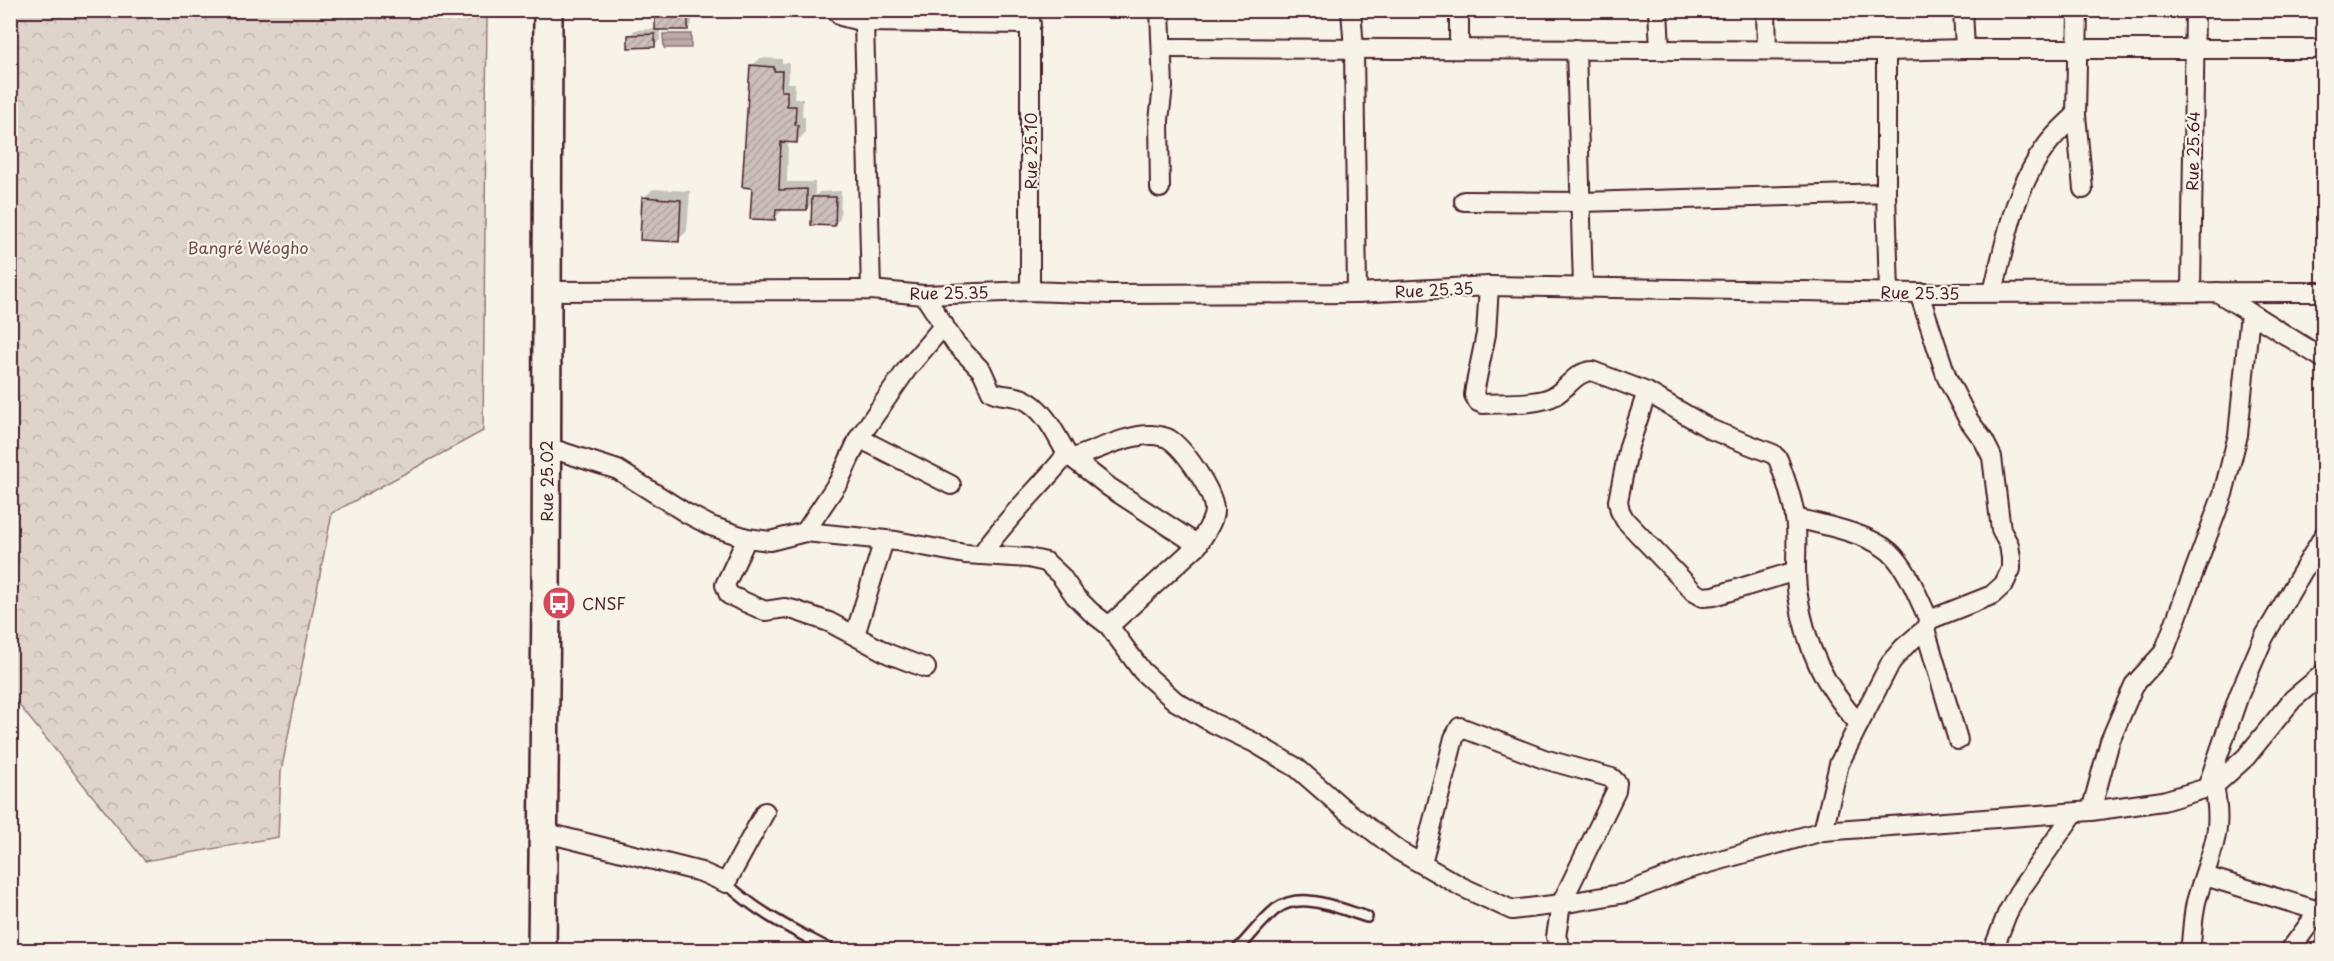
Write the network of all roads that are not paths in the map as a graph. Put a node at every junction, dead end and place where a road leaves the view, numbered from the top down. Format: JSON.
{"nodes":[{"id":1,"x":548,"y":10,"type":"edge"},
{"id":2,"x":835,"y":10,"type":"edge"},
{"id":3,"x":1160,"y":10,"type":"edge"},
{"id":4,"x":1351,"y":10,"type":"edge"},
{"id":5,"x":1459,"y":10,"type":"edge"},
{"id":6,"x":1658,"y":10,"type":"edge"},
{"id":7,"x":1766,"y":10,"type":"edge"},
{"id":8,"x":1963,"y":10,"type":"edge"},
{"id":9,"x":2078,"y":10,"type":"edge"},
{"id":10,"x":2195,"y":10,"type":"edge"},
{"id":11,"x":1030,"y":17,"type":"edge"},
{"id":12,"x":864,"y":22,"type":"junction"},
{"id":13,"x":1163,"y":48,"type":"junction"},
{"id":14,"x":1354,"y":48,"type":"junction"},
{"id":15,"x":1459,"y":48,"type":"junction"},
{"id":16,"x":1576,"y":49,"type":"junction"},
{"id":17,"x":1660,"y":49,"type":"junction"},
{"id":18,"x":1965,"y":49,"type":"junction"},
{"id":19,"x":2079,"y":49,"type":"junction"},
{"id":20,"x":2193,"y":49,"type":"junction"},
{"id":21,"x":2324,"y":49,"type":"edge"},
{"id":22,"x":1767,"y":50,"type":"junction"},
{"id":23,"x":1886,"y":51,"type":"junction"},
{"id":24,"x":2076,"y":114,"type":"junction"},
{"id":25,"x":1160,"y":188,"type":"dead end"},
{"id":26,"x":2083,"y":189,"type":"dead end"},
{"id":27,"x":1886,"y":193,"type":"junction"},
{"id":28,"x":1464,"y":201,"type":"dead end"},
{"id":29,"x":1582,"y":202,"type":"junction"},
{"id":30,"x":1489,"y":286,"type":"junction"},
{"id":31,"x":1583,"y":287,"type":"junction"},
{"id":32,"x":871,"y":290,"type":"junction"},
{"id":33,"x":546,"y":291,"type":"junction"},
{"id":34,"x":1030,"y":291,"type":"junction"},
{"id":35,"x":1889,"y":292,"type":"junction"},
{"id":36,"x":1993,"y":292,"type":"junction"},
{"id":37,"x":2191,"y":292,"type":"junction"},
{"id":38,"x":2217,"y":292,"type":"junction"},
{"id":39,"x":2324,"y":292,"type":"edge"},
{"id":40,"x":1357,"y":293,"type":"junction"},
{"id":41,"x":1919,"y":293,"type":"junction"},
{"id":42,"x":924,"y":295,"type":"junction"},
{"id":43,"x":2250,"y":313,"type":"junction"},
{"id":44,"x":944,"y":325,"type":"junction"},
{"id":45,"x":2324,"y":359,"type":"edge"},
{"id":46,"x":1647,"y":392,"type":"junction"},
{"id":47,"x":859,"y":438,"type":"junction"},
{"id":48,"x":547,"y":447,"type":"junction"},
{"id":49,"x":1070,"y":456,"type":"junction"},
{"id":50,"x":951,"y":485,"type":"dead end"},
{"id":51,"x":1795,"y":518,"type":"junction"},
{"id":52,"x":805,"y":532,"type":"junction"},
{"id":53,"x":2324,"y":535,"type":"edge"},
{"id":54,"x":747,"y":538,"type":"junction"},
{"id":55,"x":884,"y":540,"type":"junction"},
{"id":56,"x":1198,"y":545,"type":"junction"},
{"id":57,"x":981,"y":555,"type":"junction"},
{"id":58,"x":1796,"y":571,"type":"junction"},
{"id":59,"x":1927,"y":625,"type":"junction"},
{"id":60,"x":1109,"y":626,"type":"junction"},
{"id":61,"x":855,"y":635,"type":"junction"},
{"id":62,"x":926,"y":668,"type":"dead end"},
{"id":63,"x":2324,"y":673,"type":"edge"},
{"id":64,"x":1859,"y":724,"type":"junction"},
{"id":65,"x":1958,"y":740,"type":"dead end"},
{"id":66,"x":2211,"y":787,"type":"junction"},
{"id":67,"x":765,"y":812,"type":"dead end"},
{"id":68,"x":2083,"y":812,"type":"junction"},
{"id":69,"x":1823,"y":831,"type":"junction"},
{"id":70,"x":543,"y":832,"type":"junction"},
{"id":71,"x":1422,"y":864,"type":"junction"},
{"id":72,"x":2205,"y":876,"type":"junction"},
{"id":73,"x":726,"y":883,"type":"junction"},
{"id":74,"x":1561,"y":904,"type":"junction"},
{"id":75,"x":2320,"y":915,"type":"edge"},
{"id":76,"x":1367,"y":917,"type":"dead end"},
{"id":77,"x":542,"y":951,"type":"edge"},
{"id":78,"x":831,"y":951,"type":"edge"},
{"id":79,"x":1237,"y":951,"type":"edge"},
{"id":80,"x":1562,"y":951,"type":"edge"},
{"id":81,"x":1993,"y":951,"type":"edge"},
{"id":82,"x":2190,"y":951,"type":"edge"},
{"id":83,"x":2290,"y":951,"type":"edge"}],
"edges":[{"from":1,"to":33,"type":"main road","name":"Rue 25.02"},
{"from":2,"to":12,"type":"street"},
{"from":3,"to":13,"type":"street"},
{"from":4,"to":14,"type":"street"},
{"from":5,"to":15,"type":"street"},
{"from":6,"to":17,"type":"street"},
{"from":7,"to":22,"type":"street"},
{"from":8,"to":18,"type":"street"},
{"from":9,"to":19,"type":"street"},
{"from":10,"to":20,"type":"street","name":"Rue 25.64"},
{"from":11,"to":12,"type":"street"},
{"from":11,"to":34,"type":"street","name":"Rue 25.10"},
{"from":12,"to":32,"type":"street"},
{"from":13,"to":14,"type":"street"},
{"from":13,"to":25,"type":"street"},
{"from":14,"to":15,"type":"street"},
{"from":14,"to":40,"type":"street"},
{"from":15,"to":16,"type":"street"},
{"from":16,"to":17,"type":"street"},
{"from":16,"to":29,"type":"street"},
{"from":17,"to":22,"type":"street"},
{"from":18,"to":19,"type":"street"},
{"from":18,"to":23,"type":"street"},
{"from":19,"to":20,"type":"street"},
{"from":19,"to":24,"type":"street"},
{"from":20,"to":21,"type":"street"},
{"from":20,"to":37,"type":"street","name":"Rue 25.64"},
{"from":22,"to":23,"type":"street"},
{"from":23,"to":27,"type":"street"},
{"from":24,"to":26,"type":"street"},
{"from":24,"to":36,"type":"street"},
{"from":27,"to":29,"type":"street"},
{"from":27,"to":35,"type":"street"},
{"from":28,"to":29,"type":"street"},
{"from":29,"to":31,"type":"street"},
{"from":30,"to":31,"type":"street","name":"Rue 25.35"},
{"from":30,"to":40,"type":"street","name":"Rue 25.35"},
{"from":30,"to":46,"type":"street"},
{"from":31,"to":35,"type":"street","name":"Rue 25.35"},
{"from":32,"to":33,"type":"street","name":"Rue 25.35"},
{"from":32,"to":42,"type":"street","name":"Rue 25.35"},
{"from":33,"to":48,"type":"main road","name":"Rue 25.02"},
{"from":34,"to":40,"type":"street","name":"Rue 25.35"},
{"from":34,"to":42,"type":"street","name":"Rue 25.35"},
{"from":35,"to":41,"type":"street","name":"Rue 25.35"},
{"from":36,"to":37,"type":"street","name":"Rue 25.35"},
{"from":36,"to":41,"type":"street","name":"Rue 25.35"},
{"from":37,"to":38,"type":"street","name":"Rue 25.35"},
{"from":38,"to":39,"type":"street","name":"Rue 25.35"},
{"from":38,"to":43,"type":"street"},
{"from":41,"to":59,"type":"street"},
{"from":42,"to":44,"type":"street"},
{"from":43,"to":45,"type":"street"},
{"from":43,"to":68,"type":"street"},
{"from":44,"to":47,"type":"street"},
{"from":44,"to":49,"type":"street"},
{"from":46,"to":51,"type":"street"},
{"from":46,"to":58,"type":"street"},
{"from":47,"to":50,"type":"street"},
{"from":47,"to":52,"type":"street"},
{"from":48,"to":54,"type":"street"},
{"from":48,"to":70,"type":"main road","name":"Rue 25.02"},
{"from":49,"to":56,"type":"street"},
{"from":49,"to":56,"type":"street"},
{"from":49,"to":57,"type":"street"},
{"from":51,"to":58,"type":"street"},
{"from":51,"to":59,"type":"street"},
{"from":52,"to":54,"type":"street"},
{"from":52,"to":55,"type":"street"},
{"from":53,"to":66,"type":"street"},
{"from":54,"to":61,"type":"street"},
{"from":55,"to":57,"type":"street"},
{"from":55,"to":61,"type":"street"},
{"from":56,"to":60,"type":"street"},
{"from":57,"to":60,"type":"street"},
{"from":58,"to":64,"type":"street"},
{"from":59,"to":64,"type":"street"},
{"from":59,"to":65,"type":"street"},
{"from":60,"to":71,"type":"street"},
{"from":61,"to":62,"type":"street"},
{"from":63,"to":66,"type":"street"},
{"from":64,"to":69,"type":"street"},
{"from":66,"to":68,"type":"street"},
{"from":66,"to":72,"type":"street"},
{"from":67,"to":73,"type":"street"},
{"from":68,"to":69,"type":"street"},
{"from":68,"to":81,"type":"street"},
{"from":69,"to":74,"type":"street"},
{"from":70,"to":73,"type":"street"},
{"from":70,"to":77,"type":"main road","name":"Rue 25.02"},
{"from":71,"to":74,"type":"street"},
{"from":71,"to":74,"type":"street"},
{"from":72,"to":75,"type":"street"},
{"from":72,"to":82,"type":"street"},
{"from":73,"to":78,"type":"lane"},
{"from":74,"to":80,"type":"street"},
{"from":75,"to":83,"type":"street"},
{"from":76,"to":79,"type":"lane"}]}
